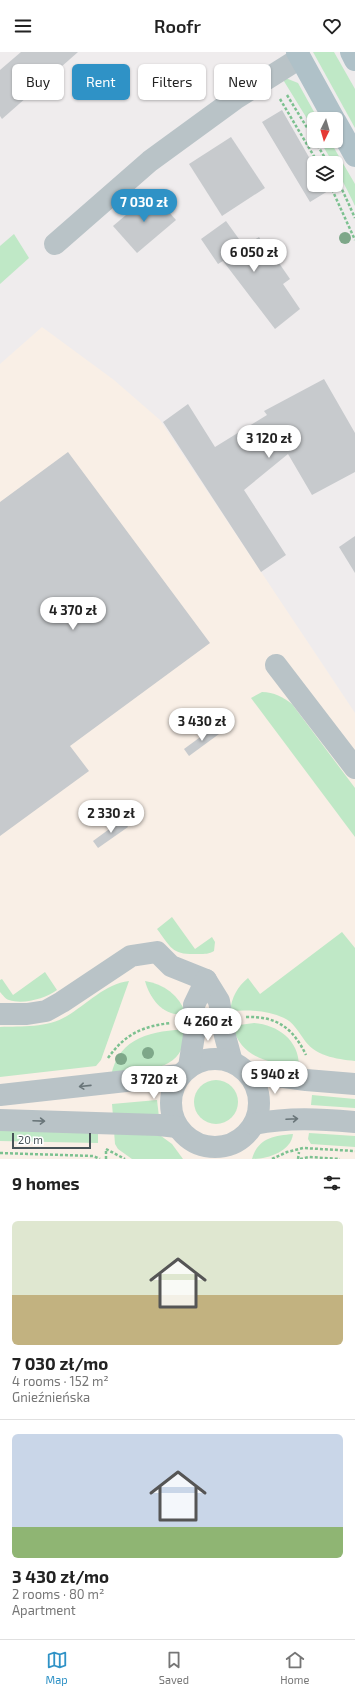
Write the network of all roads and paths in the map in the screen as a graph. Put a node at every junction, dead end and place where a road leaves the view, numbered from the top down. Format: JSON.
{"nodes":[{"id":1,"x":351,"y":52,"type":"edge"},
{"id":2,"x":299,"y":55,"type":"edge"},
{"id":3,"x":355,"y":60,"type":"edge"},
{"id":4,"x":271,"y":75,"type":"edge"},
{"id":5,"x":271,"y":77,"type":"edge"},
{"id":6,"x":271,"y":78,"type":"edge"},
{"id":7,"x":234,"y":100,"type":"edge"},
{"id":8,"x":330,"y":112,"type":"edge"},
{"id":9,"x":307,"y":126,"type":"edge"},
{"id":10,"x":343,"y":135,"type":"edge"},
{"id":11,"x":314,"y":156,"type":"edge"},
{"id":12,"x":355,"y":156,"type":"edge"},
{"id":13,"x":343,"y":189,"type":"edge"},
{"id":14,"x":333,"y":192,"type":"edge"},
{"id":15,"x":355,"y":218,"type":"edge"},
{"id":16,"x":355,"y":240,"type":"edge"},
{"id":17,"x":55,"y":244,"type":"dead end"},
{"id":18,"x":276,"y":665,"type":"dead end"},
{"id":19,"x":355,"y":768,"type":"edge"},
{"id":20,"x":206,"y":980,"type":"junction"},
{"id":21,"x":0,"y":1014,"type":"edge"},
{"id":22,"x":238,"y":1018,"type":"dead end"},
{"id":23,"x":175,"y":1022,"type":"dead end"},
{"id":24,"x":308,"y":1059,"type":"dead end"},
{"id":25,"x":106,"y":1062,"type":"dead end"},
{"id":26,"x":240,"y":1067,"type":"junction"},
{"id":27,"x":184,"y":1071,"type":"junction"},
{"id":28,"x":355,"y":1084,"type":"edge"},
{"id":29,"x":0,"y":1095,"type":"edge"},
{"id":30,"x":0,"y":1120,"type":"edge"},
{"id":31,"x":355,"y":1122,"type":"edge"},
{"id":32,"x":254,"y":1124,"type":"junction"},
{"id":33,"x":188,"y":1142,"type":"edge"},
{"id":34,"x":239,"y":1150,"type":"edge"},
{"id":35,"x":355,"y":1151,"type":"edge"},
{"id":36,"x":299,"y":1152,"type":"dead end"},
{"id":37,"x":0,"y":1154,"type":"edge"},
{"id":38,"x":98,"y":1158,"type":"edge"},
{"id":39,"x":272,"y":1159,"type":"edge"},
{"id":40,"x":299,"y":1159,"type":"edge"},
{"id":41,"x":340,"y":1159,"type":"edge"}],
"edges":[{"from":1,"to":3,"type":"main road"},
{"from":2,"to":4,"type":"street"},
{"from":2,"to":8,"type":"main road"},
{"from":5,"to":9,"type":"path"},
{"from":6,"to":11,"type":"path"},
{"from":7,"to":17,"type":"street"},
{"from":10,"to":12,"type":"main road"},
{"from":13,"to":15,"type":"path"},
{"from":14,"to":16,"type":"path"},
{"from":18,"to":19,"type":"street"},
{"from":20,"to":21,"type":"street"},
{"from":20,"to":26,"type":"street"},
{"from":20,"to":27,"type":"street"},
{"from":22,"to":24,"type":"path"},
{"from":23,"to":25,"type":"path"},
{"from":26,"to":27,"type":"street"},
{"from":26,"to":28,"type":"street"},
{"from":26,"to":32,"type":"street"},
{"from":27,"to":29,"type":"street","one_way":true},
{"from":27,"to":33,"type":"street"},
{"from":30,"to":33,"type":"street","one_way":true},
{"from":32,"to":31,"type":"street","one_way":true},
{"from":32,"to":34,"type":"street"},
{"from":33,"to":34,"type":"street"},
{"from":35,"to":39,"type":"path"},
{"from":36,"to":40,"type":"path"},
{"from":37,"to":38,"type":"path"},
{"from":40,"to":41,"type":"path"}]}
